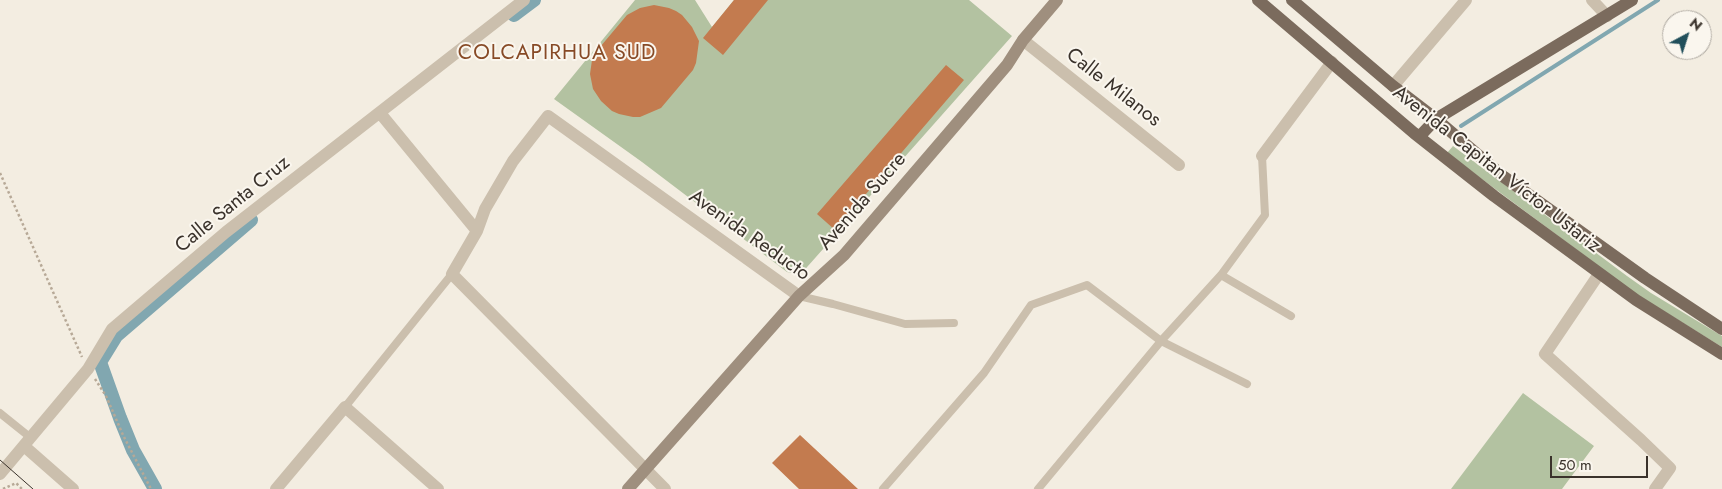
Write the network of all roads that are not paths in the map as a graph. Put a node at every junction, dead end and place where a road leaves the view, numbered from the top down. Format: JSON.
{"nodes":[{"id":1,"x":524,"y":0,"type":"edge"},
{"id":2,"x":1057,"y":0,"type":"edge"},
{"id":3,"x":1258,"y":0,"type":"edge"},
{"id":4,"x":1292,"y":0,"type":"edge"},
{"id":5,"x":1466,"y":0,"type":"edge"},
{"id":6,"x":1592,"y":0,"type":"edge"},
{"id":7,"x":1632,"y":0,"type":"edge"},
{"id":8,"x":1607,"y":16,"type":"junction"},
{"id":9,"x":1023,"y":40,"type":"junction"},
{"id":10,"x":1332,"y":62,"type":"junction"},
{"id":11,"x":1393,"y":86,"type":"junction"},
{"id":12,"x":380,"y":113,"type":"junction"},
{"id":13,"x":1436,"y":119,"type":"junction"},
{"id":14,"x":1419,"y":137,"type":"junction"},
{"id":15,"x":1262,"y":156,"type":"joint"},
{"id":16,"x":1179,"y":165,"type":"dead end"},
{"id":17,"x":476,"y":232,"type":"junction"},
{"id":18,"x":452,"y":274,"type":"junction"},
{"id":19,"x":1599,"y":274,"type":"junction"},
{"id":20,"x":1222,"y":275,"type":"junction"},
{"id":21,"x":799,"y":296,"type":"junction"},
{"id":22,"x":1291,"y":316,"type":"dead end"},
{"id":23,"x":954,"y":323,"type":"dead end"},
{"id":24,"x":1722,"y":329,"type":"edge"},
{"id":25,"x":1160,"y":341,"type":"junction"},
{"id":26,"x":1722,"y":354,"type":"edge"},
{"id":27,"x":1247,"y":384,"type":"dead end"},
{"id":28,"x":345,"y":407,"type":"junction"},
{"id":29,"x":0,"y":413,"type":"edge"},
{"id":30,"x":27,"y":442,"type":"junction"},
{"id":31,"x":646,"y":470,"type":"junction"},
{"id":32,"x":0,"y":474,"type":"edge"},
{"id":33,"x":73,"y":489,"type":"edge"},
{"id":34,"x":276,"y":489,"type":"edge"},
{"id":35,"x":438,"y":489,"type":"edge"},
{"id":36,"x":628,"y":489,"type":"edge"},
{"id":37,"x":665,"y":489,"type":"edge"},
{"id":38,"x":883,"y":489,"type":"edge"},
{"id":39,"x":1038,"y":489,"type":"edge"},
{"id":40,"x":1655,"y":489,"type":"edge"}],
"edges":[{"from":1,"to":12,"type":"street","name":"Calle Santa Cruz"},
{"from":2,"to":9,"type":"street","name":"Avenida Sucre"},
{"from":3,"to":10,"type":"main road","name":"Avenida Capitan Víctor Ustariz"},
{"from":4,"to":11,"type":"main road","name":"Avenida Capitan Víctor Ustariz"},
{"from":5,"to":11,"type":"street"},
{"from":6,"to":8,"type":"street"},
{"from":7,"to":8,"type":"main road"},
{"from":8,"to":13,"type":"main road"},
{"from":9,"to":16,"type":"street","name":"Calle Milanos"},
{"from":9,"to":21,"type":"street","name":"Avenida Sucre"},
{"from":10,"to":14,"type":"main road","name":"Avenida Capitan Víctor Ustariz"},
{"from":10,"to":15,"type":"street"},
{"from":11,"to":13,"type":"main road","name":"Avenida Capitan Víctor Ustariz"},
{"from":12,"to":17,"type":"street"},
{"from":12,"to":30,"type":"street","name":"Calle Santa Cruz"},
{"from":13,"to":14,"type":"main road"},
{"from":13,"to":24,"type":"main road","name":"Avenida Capitan Víctor Ustariz"},
{"from":14,"to":19,"type":"main road","name":"Avenida Capitan Víctor Ustariz"},
{"from":15,"to":20,"type":"lane"},
{"from":17,"to":18,"type":"street"},
{"from":17,"to":21,"type":"street","name":"Avenida Reducto"},
{"from":18,"to":28,"type":"lane"},
{"from":18,"to":31,"type":"street"},
{"from":19,"to":26,"type":"main road","name":"Avenida Capitan Víctor Ustariz"},
{"from":19,"to":40,"type":"street"},
{"from":20,"to":22,"type":"lane"},
{"from":20,"to":25,"type":"lane"},
{"from":21,"to":23,"type":"lane","name":"Avenida Reducto"},
{"from":21,"to":31,"type":"street","name":"Avenida Sucre"},
{"from":25,"to":27,"type":"lane"},
{"from":25,"to":38,"type":"lane"},
{"from":25,"to":39,"type":"lane"},
{"from":28,"to":34,"type":"street"},
{"from":28,"to":35,"type":"street"},
{"from":29,"to":30,"type":"lane"},
{"from":30,"to":32,"type":"street","name":"Calle Santa Cruz"},
{"from":30,"to":33,"type":"street"},
{"from":31,"to":36,"type":"street","name":"Avenida Sucre"},
{"from":31,"to":37,"type":"street"}]}
